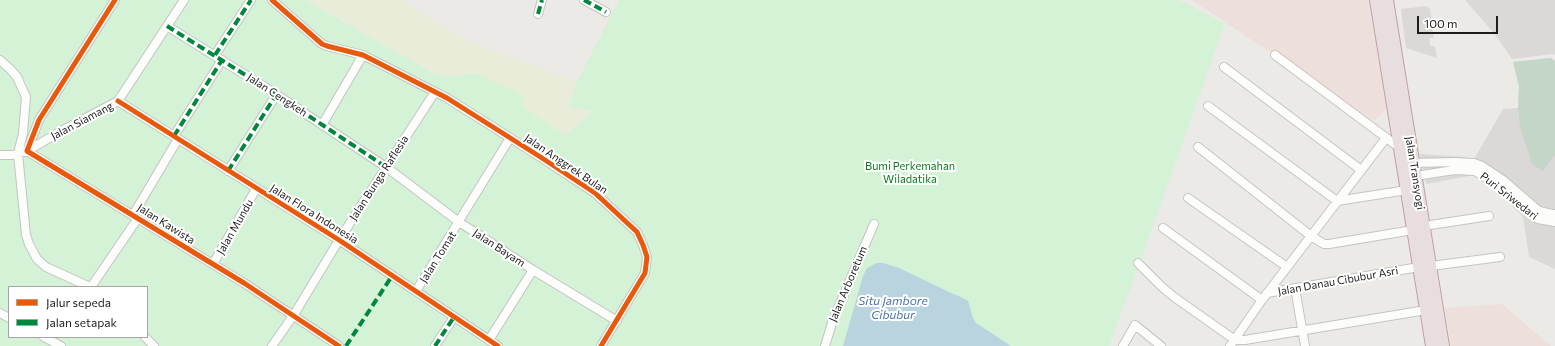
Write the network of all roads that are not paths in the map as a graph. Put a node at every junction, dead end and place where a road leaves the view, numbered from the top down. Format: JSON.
{"nodes":[{"id":1,"x":115,"y":0,"type":"edge"},
{"id":2,"x":184,"y":0,"type":"edge"},
{"id":3,"x":251,"y":0,"type":"edge"},
{"id":4,"x":272,"y":0,"type":"edge"},
{"id":5,"x":542,"y":0,"type":"edge"},
{"id":6,"x":584,"y":0,"type":"edge"},
{"id":7,"x":1376,"y":0,"type":"edge"},
{"id":8,"x":1387,"y":0,"type":"edge"},
{"id":9,"x":606,"y":12,"type":"dead end"},
{"id":10,"x":538,"y":14,"type":"dead end"},
{"id":11,"x":167,"y":26,"type":"junction"},
{"id":12,"x":1388,"y":44,"type":"junction"},
{"id":13,"x":363,"y":55,"type":"junction"},
{"id":14,"x":1275,"y":55,"type":"dead end"},
{"id":15,"x":219,"y":58,"type":"junction"},
{"id":16,"x":0,"y":60,"type":"edge"},
{"id":17,"x":1224,"y":67,"type":"dead end"},
{"id":18,"x":435,"y":92,"type":"junction"},
{"id":19,"x":276,"y":94,"type":"junction"},
{"id":20,"x":118,"y":101,"type":"junction"},
{"id":21,"x":1208,"y":106,"type":"dead end"},
{"id":22,"x":322,"y":125,"type":"junction"},
{"id":23,"x":176,"y":138,"type":"junction"},
{"id":24,"x":510,"y":138,"type":"junction"},
{"id":25,"x":1386,"y":138,"type":"junction"},
{"id":26,"x":1198,"y":147,"type":"dead end"},
{"id":27,"x":1400,"y":148,"type":"junction"},
{"id":28,"x":27,"y":151,"type":"junction"},
{"id":29,"x":18,"y":154,"type":"junction"},
{"id":30,"x":0,"y":155,"type":"edge"},
{"id":31,"x":1419,"y":163,"type":"junction"},
{"id":32,"x":1454,"y":166,"type":"junction"},
{"id":33,"x":386,"y":168,"type":"junction"},
{"id":34,"x":1361,"y":170,"type":"junction"},
{"id":35,"x":228,"y":171,"type":"junction"},
{"id":36,"x":1421,"y":176,"type":"junction"},
{"id":37,"x":256,"y":189,"type":"junction"},
{"id":38,"x":1407,"y":190,"type":"junction"},
{"id":39,"x":1509,"y":190,"type":"junction"},
{"id":40,"x":1188,"y":198,"type":"dead end"},
{"id":41,"x":1337,"y":201,"type":"junction"},
{"id":42,"x":1555,"y":214,"type":"edge"},
{"id":43,"x":1489,"y":216,"type":"dead end"},
{"id":44,"x":136,"y":217,"type":"junction"},
{"id":45,"x":459,"y":222,"type":"junction"},
{"id":46,"x":1555,"y":222,"type":"edge"},
{"id":47,"x":874,"y":224,"type":"dead end"},
{"id":48,"x":1163,"y":228,"type":"dead end"},
{"id":49,"x":1419,"y":228,"type":"junction"},
{"id":50,"x":1311,"y":236,"type":"junction"},
{"id":51,"x":339,"y":240,"type":"junction"},
{"id":52,"x":1500,"y":257,"type":"dead end"},
{"id":53,"x":1138,"y":263,"type":"dead end"},
{"id":54,"x":213,"y":264,"type":"junction"},
{"id":55,"x":1287,"y":267,"type":"junction"},
{"id":56,"x":1419,"y":267,"type":"junction"},
{"id":57,"x":533,"y":270,"type":"junction"},
{"id":58,"x":1427,"y":281,"type":"junction"},
{"id":59,"x":89,"y":286,"type":"edge"},
{"id":60,"x":92,"y":286,"type":"edge"},
{"id":61,"x":1295,"y":288,"type":"junction"},
{"id":62,"x":416,"y":291,"type":"junction"},
{"id":63,"x":1265,"y":297,"type":"junction"},
{"id":64,"x":1426,"y":310,"type":"junction"},
{"id":65,"x":292,"y":316,"type":"junction"},
{"id":66,"x":454,"y":317,"type":"junction"},
{"id":67,"x":617,"y":321,"type":"junction"},
{"id":68,"x":1302,"y":330,"type":"junction"},
{"id":69,"x":46,"y":338,"type":"edge"},
{"id":70,"x":146,"y":338,"type":"edge"},
{"id":71,"x":489,"y":340,"type":"junction"},
{"id":72,"x":1233,"y":343,"type":"edge"},
{"id":73,"x":61,"y":346,"type":"edge"},
{"id":74,"x":154,"y":346,"type":"edge"},
{"id":75,"x":272,"y":346,"type":"edge"},
{"id":76,"x":339,"y":346,"type":"edge"},
{"id":77,"x":435,"y":346,"type":"edge"},
{"id":78,"x":498,"y":346,"type":"edge"},
{"id":79,"x":602,"y":346,"type":"edge"},
{"id":80,"x":825,"y":346,"type":"edge"},
{"id":81,"x":1123,"y":346,"type":"edge"},
{"id":82,"x":1161,"y":346,"type":"edge"},
{"id":83,"x":1305,"y":346,"type":"edge"},
{"id":84,"x":1432,"y":346,"type":"edge"},
{"id":85,"x":1443,"y":346,"type":"edge"}],
"edges":[{"from":1,"to":28,"type":"street"},
{"from":2,"to":11,"type":"street","name":"Jalan Siamang"},
{"from":3,"to":15,"type":"street"},
{"from":4,"to":13,"type":"street","name":"Jalan Anggrek Bulan"},
{"from":5,"to":10,"type":"street"},
{"from":6,"to":9,"type":"street"},
{"from":7,"to":12,"type":"highway","name":"Jalan Transyogi"},
{"from":8,"to":12,"type":"highway","name":"Jalan Transyogi"},
{"from":11,"to":15,"type":"street","name":"Jalan Cengkeh"},
{"from":11,"to":20,"type":"street","name":"Jalan Siamang"},
{"from":12,"to":27,"type":"highway","name":"Jalan Transyogi"},
{"from":12,"to":31,"type":"highway","name":"Jalan Transyogi"},
{"from":13,"to":18,"type":"street","name":"Jalan Anggrek Bulan"},
{"from":13,"to":22,"type":"street"},
{"from":14,"to":25,"type":"street"},
{"from":15,"to":19,"type":"street","name":"Jalan Cengkeh"},
{"from":15,"to":23,"type":"street"},
{"from":16,"to":29,"type":"street"},
{"from":17,"to":34,"type":"street"},
{"from":18,"to":24,"type":"street","name":"Jalan Anggrek Bulan"},
{"from":18,"to":33,"type":"street","name":"Jalan Bunga Raflesia"},
{"from":19,"to":22,"type":"street","name":"Jalan Cengkeh"},
{"from":19,"to":35,"type":"street"},
{"from":20,"to":23,"type":"street","name":"Jalan Flora Indonesia"},
{"from":20,"to":28,"type":"street","name":"Jalan Siamang"},
{"from":21,"to":41,"type":"street"},
{"from":22,"to":33,"type":"street","name":"Jalan Cengkeh"},
{"from":23,"to":35,"type":"street","name":"Jalan Flora Indonesia"},
{"from":23,"to":44,"type":"street"},
{"from":24,"to":45,"type":"street","name":"Jalan Tomat"},
{"from":24,"to":67,"type":"street","name":"Jalan Anggrek Bulan"},
{"from":25,"to":27,"type":"street"},
{"from":25,"to":34,"type":"street"},
{"from":26,"to":50,"type":"street"},
{"from":27,"to":38,"type":"highway","name":"Jalan Transyogi"},
{"from":28,"to":29,"type":"street","name":"Jalan Siamang"},
{"from":28,"to":44,"type":"street","name":"Jalan Kawista"},
{"from":29,"to":30,"type":"street","name":"Jalan Siamang"},
{"from":29,"to":59,"type":"street"},
{"from":31,"to":32,"type":"street","name":"Puri Sriwedari"},
{"from":31,"to":36,"type":"highway","name":"Jalan Transyogi"},
{"from":32,"to":36,"type":"street","name":"Puri Sriwedari"},
{"from":32,"to":39,"type":"street","name":"Puri Sriwedari"},
{"from":33,"to":45,"type":"street","name":"Jalan Bayam"},
{"from":33,"to":51,"type":"street","name":"Jalan Bunga Raflesia"},
{"from":34,"to":41,"type":"street"},
{"from":35,"to":37,"type":"street","name":"Jalan Flora Indonesia"},
{"from":36,"to":49,"type":"highway","name":"Jalan Transyogi"},
{"from":37,"to":51,"type":"street","name":"Jalan Flora Indonesia"},
{"from":37,"to":54,"type":"street","name":"Jalan Mundu"},
{"from":38,"to":41,"type":"street"},
{"from":38,"to":49,"type":"highway","name":"Jalan Transyogi"},
{"from":39,"to":42,"type":"street","name":"Puri Sriwedari"},
{"from":39,"to":46,"type":"street","name":"Puri Sriwedari"},
{"from":40,"to":55,"type":"street"},
{"from":41,"to":50,"type":"street"},
{"from":43,"to":49,"type":"street"},
{"from":44,"to":54,"type":"street","name":"Jalan Kawista"},
{"from":44,"to":60,"type":"street"},
{"from":45,"to":57,"type":"street","name":"Jalan Bayam"},
{"from":45,"to":62,"type":"street","name":"Jalan Tomat"},
{"from":47,"to":80,"type":"street","name":"Jalan Arboretum"},
{"from":48,"to":63,"type":"street"},
{"from":49,"to":50,"type":"street"},
{"from":49,"to":56,"type":"highway","name":"Jalan Transyogi"},
{"from":50,"to":55,"type":"street"},
{"from":51,"to":62,"type":"street","name":"Jalan Flora Indonesia"},
{"from":51,"to":65,"type":"street","name":"Jalan Bunga Raflesia"},
{"from":52,"to":56,"type":"street","name":"Jalan Danau Cibubur Asri"},
{"from":53,"to":72,"type":"street"},
{"from":54,"to":65,"type":"street","name":"Jalan Kawista"},
{"from":55,"to":63,"type":"street"},
{"from":56,"to":58,"type":"highway","name":"Jalan Transyogi"},
{"from":56,"to":61,"type":"street","name":"Jalan Danau Cibubur Asri"},
{"from":57,"to":67,"type":"street","name":"Jalan Bayam"},
{"from":57,"to":71,"type":"street"},
{"from":58,"to":64,"type":"highway","name":"Jalan Transyogi"},
{"from":58,"to":85,"type":"highway","name":"Jalan Transyogi"},
{"from":61,"to":63,"type":"street","name":"Jalan Danau Cibubur Asri"},
{"from":61,"to":68,"type":"street"},
{"from":62,"to":66,"type":"street","name":"Jalan Flora Indonesia"},
{"from":63,"to":72,"type":"street"},
{"from":64,"to":68,"type":"street"},
{"from":64,"to":84,"type":"highway","name":"Jalan Transyogi"},
{"from":65,"to":75,"type":"street","name":"Jalan Bunga Raflesia"},
{"from":65,"to":76,"type":"street","name":"Jalan Kawista"},
{"from":66,"to":71,"type":"street","name":"Jalan Flora Indonesia"},
{"from":66,"to":77,"type":"street"},
{"from":67,"to":79,"type":"street","name":"Jalan Anggrek Bulan"},
{"from":68,"to":72,"type":"street"},
{"from":68,"to":83,"type":"street"},
{"from":69,"to":73,"type":"street"},
{"from":70,"to":74,"type":"street"},
{"from":71,"to":78,"type":"street","name":"Jalan Flora Indonesia"},
{"from":81,"to":82,"type":"street"}]}
